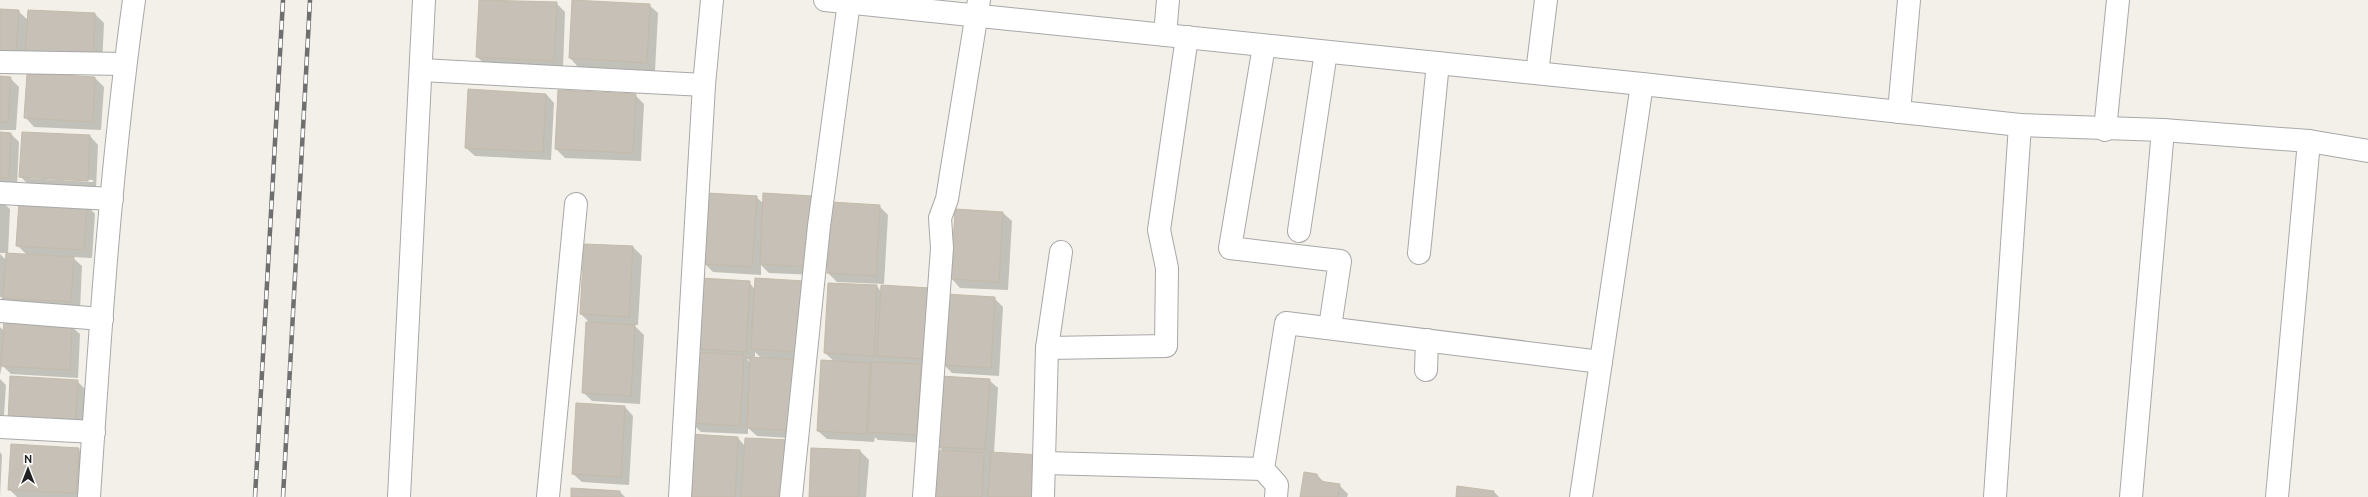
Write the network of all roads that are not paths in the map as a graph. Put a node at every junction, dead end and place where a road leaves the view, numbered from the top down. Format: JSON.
{"nodes":[{"id":1,"x":134,"y":0,"type":"edge"},
{"id":2,"x":424,"y":0,"type":"edge"},
{"id":3,"x":712,"y":0,"type":"edge"},
{"id":4,"x":1168,"y":0,"type":"edge"},
{"id":5,"x":1546,"y":0,"type":"edge"},
{"id":6,"x":1909,"y":0,"type":"edge"},
{"id":7,"x":2118,"y":0,"type":"edge"},
{"id":8,"x":835,"y":1,"type":"edge"},
{"id":9,"x":979,"y":8,"type":"edge"},
{"id":10,"x":1165,"y":35,"type":"junction"},
{"id":11,"x":1187,"y":37,"type":"junction"},
{"id":12,"x":1264,"y":46,"type":"junction"},
{"id":13,"x":1326,"y":52,"type":"junction"},
{"id":14,"x":0,"y":62,"type":"edge"},
{"id":15,"x":1438,"y":63,"type":"junction"},
{"id":16,"x":125,"y":64,"type":"junction"},
{"id":17,"x":421,"y":70,"type":"junction"},
{"id":18,"x":1537,"y":73,"type":"junction"},
{"id":19,"x":1642,"y":84,"type":"junction"},
{"id":20,"x":704,"y":85,"type":"junction"},
{"id":21,"x":1899,"y":112,"type":"junction"},
{"id":22,"x":2020,"y":126,"type":"junction"},
{"id":23,"x":2105,"y":130,"type":"junction"},
{"id":24,"x":2163,"y":130,"type":"junction"},
{"id":25,"x":2309,"y":142,"type":"junction"},
{"id":26,"x":2368,"y":151,"type":"edge"},
{"id":27,"x":0,"y":193,"type":"edge"},
{"id":28,"x":112,"y":199,"type":"junction"},
{"id":29,"x":576,"y":204,"type":"dead end"},
{"id":30,"x":1299,"y":231,"type":"dead end"},
{"id":31,"x":1061,"y":252,"type":"dead end"},
{"id":32,"x":1419,"y":254,"type":"dead end"},
{"id":33,"x":0,"y":311,"type":"edge"},
{"id":34,"x":102,"y":319,"type":"junction"},
{"id":35,"x":1330,"y":327,"type":"junction"},
{"id":36,"x":1428,"y":340,"type":"junction"},
{"id":37,"x":1047,"y":348,"type":"junction"},
{"id":38,"x":1602,"y":362,"type":"junction"},
{"id":39,"x":1426,"y":370,"type":"dead end"},
{"id":40,"x":0,"y":427,"type":"edge"},
{"id":41,"x":94,"y":432,"type":"junction"},
{"id":42,"x":1045,"y":463,"type":"junction"},
{"id":43,"x":1263,"y":469,"type":"junction"},
{"id":44,"x":89,"y":497,"type":"edge"},
{"id":45,"x":398,"y":497,"type":"edge"},
{"id":46,"x":548,"y":497,"type":"edge"},
{"id":47,"x":680,"y":497,"type":"edge"},
{"id":48,"x":791,"y":497,"type":"edge"},
{"id":49,"x":924,"y":497,"type":"edge"},
{"id":50,"x":1043,"y":497,"type":"edge"},
{"id":51,"x":1276,"y":497,"type":"edge"},
{"id":52,"x":1581,"y":497,"type":"edge"},
{"id":53,"x":1995,"y":497,"type":"edge"},
{"id":54,"x":2131,"y":497,"type":"edge"},
{"id":55,"x":2277,"y":497,"type":"edge"}],
"edges":[{"from":1,"to":16,"type":"street"},
{"from":2,"to":17,"type":"street"},
{"from":3,"to":20,"type":"street"},
{"from":4,"to":10,"type":"street"},
{"from":5,"to":18,"type":"street"},
{"from":6,"to":21,"type":"street"},
{"from":7,"to":23,"type":"street"},
{"from":8,"to":9,"type":"street"},
{"from":8,"to":48,"type":"street"},
{"from":9,"to":10,"type":"street"},
{"from":9,"to":49,"type":"street"},
{"from":10,"to":11,"type":"street"},
{"from":11,"to":12,"type":"street"},
{"from":11,"to":37,"type":"street"},
{"from":12,"to":13,"type":"street"},
{"from":12,"to":35,"type":"street"},
{"from":13,"to":15,"type":"street"},
{"from":13,"to":30,"type":"street"},
{"from":14,"to":16,"type":"street"},
{"from":15,"to":18,"type":"street"},
{"from":15,"to":32,"type":"street"},
{"from":16,"to":28,"type":"street"},
{"from":17,"to":20,"type":"street"},
{"from":17,"to":45,"type":"street"},
{"from":18,"to":19,"type":"street"},
{"from":19,"to":21,"type":"street"},
{"from":19,"to":38,"type":"street"},
{"from":20,"to":47,"type":"street"},
{"from":21,"to":22,"type":"street"},
{"from":22,"to":23,"type":"street"},
{"from":22,"to":53,"type":"street"},
{"from":23,"to":24,"type":"street"},
{"from":24,"to":25,"type":"street"},
{"from":24,"to":54,"type":"street"},
{"from":25,"to":26,"type":"street"},
{"from":25,"to":55,"type":"street"},
{"from":27,"to":28,"type":"street"},
{"from":28,"to":34,"type":"street"},
{"from":29,"to":46,"type":"street"},
{"from":31,"to":37,"type":"street"},
{"from":33,"to":34,"type":"street"},
{"from":34,"to":41,"type":"street"},
{"from":35,"to":36,"type":"street"},
{"from":35,"to":43,"type":"street"},
{"from":36,"to":38,"type":"street"},
{"from":36,"to":39,"type":"street"},
{"from":37,"to":42,"type":"street"},
{"from":38,"to":52,"type":"street"},
{"from":40,"to":41,"type":"street"},
{"from":41,"to":44,"type":"street"},
{"from":42,"to":43,"type":"street"},
{"from":42,"to":50,"type":"street"},
{"from":43,"to":51,"type":"street"}]}
